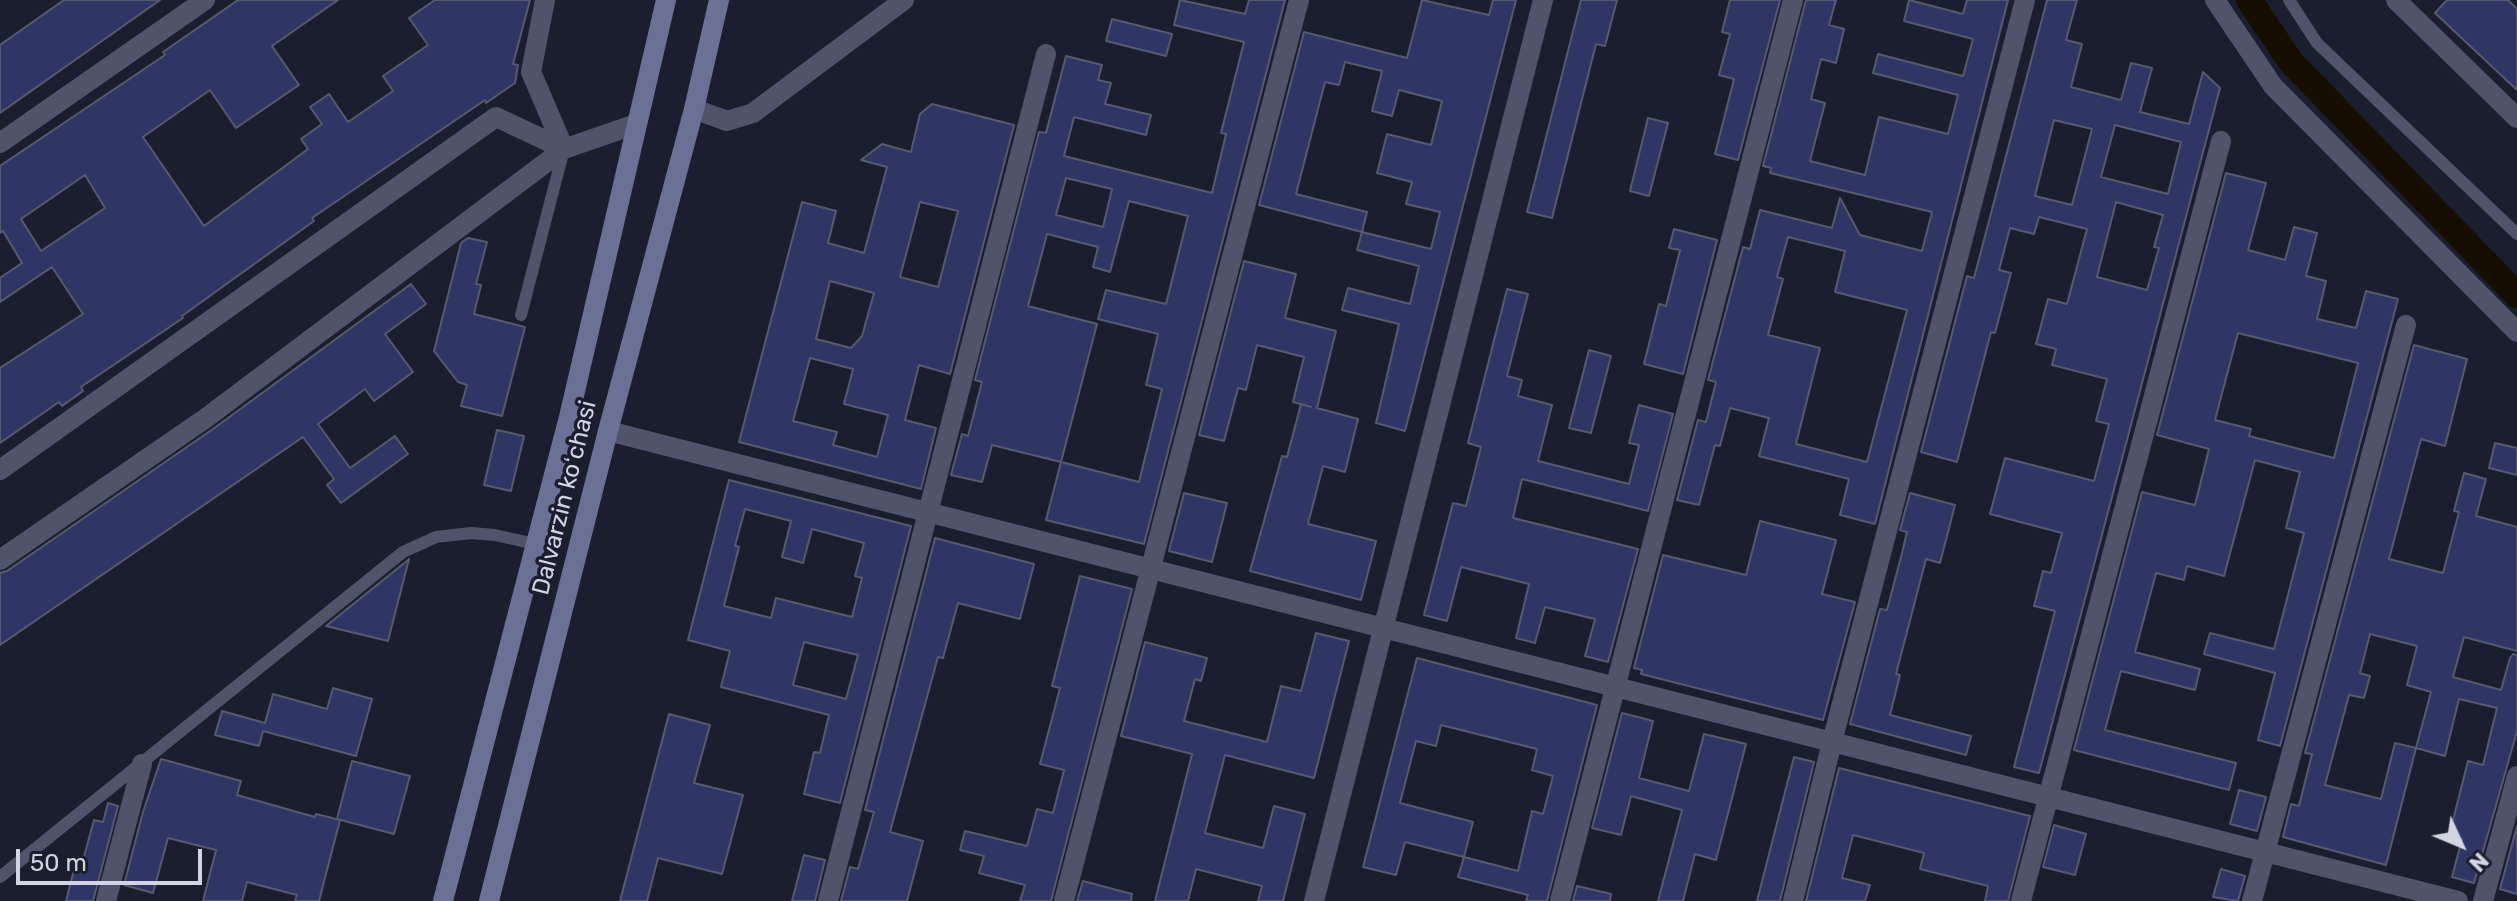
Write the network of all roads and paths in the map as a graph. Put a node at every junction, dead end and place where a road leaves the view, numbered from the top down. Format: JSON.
{"nodes":[{"id":1,"x":205,"y":0,"type":"edge"},
{"id":2,"x":545,"y":0,"type":"edge"},
{"id":3,"x":666,"y":0,"type":"edge"},
{"id":4,"x":719,"y":0,"type":"edge"},
{"id":5,"x":904,"y":0,"type":"edge"},
{"id":6,"x":1299,"y":0,"type":"edge"},
{"id":7,"x":1543,"y":0,"type":"edge"},
{"id":8,"x":1793,"y":0,"type":"edge"},
{"id":9,"x":2025,"y":0,"type":"edge"},
{"id":10,"x":2215,"y":0,"type":"edge"},
{"id":11,"x":2289,"y":0,"type":"edge"},
{"id":12,"x":2396,"y":0,"type":"edge"},
{"id":13,"x":1046,"y":54,"type":"dead end"},
{"id":14,"x":694,"y":109,"type":"junction"},
{"id":15,"x":2517,"y":118,"type":"edge"},
{"id":16,"x":636,"y":124,"type":"junction"},
{"id":17,"x":2221,"y":141,"type":"dead end"},
{"id":18,"x":0,"y":143,"type":"edge"},
{"id":19,"x":564,"y":149,"type":"junction"},
{"id":20,"x":2517,"y":234,"type":"edge"},
{"id":21,"x":521,"y":315,"type":"dead end"},
{"id":22,"x":2406,"y":325,"type":"dead end"},
{"id":23,"x":2517,"y":332,"type":"edge"},
{"id":24,"x":608,"y":431,"type":"junction"},
{"id":25,"x":0,"y":470,"type":"edge"},
{"id":26,"x":927,"y":512,"type":"junction"},
{"id":27,"x":535,"y":544,"type":"junction"},
{"id":28,"x":0,"y":560,"type":"edge"},
{"id":29,"x":1149,"y":569,"type":"junction"},
{"id":30,"x":1383,"y":628,"type":"junction"},
{"id":31,"x":1614,"y":687,"type":"junction"},
{"id":32,"x":1832,"y":742,"type":"junction"},
{"id":33,"x":142,"y":764,"type":"junction"},
{"id":34,"x":2517,"y":776,"type":"edge"},
{"id":35,"x":2048,"y":797,"type":"junction"},
{"id":36,"x":2265,"y":852,"type":"junction"},
{"id":37,"x":0,"y":877,"type":"edge"},
{"id":38,"x":106,"y":901,"type":"edge"},
{"id":39,"x":443,"y":901,"type":"edge"},
{"id":40,"x":489,"y":901,"type":"edge"},
{"id":41,"x":828,"y":901,"type":"edge"},
{"id":42,"x":1064,"y":901,"type":"edge"},
{"id":43,"x":1314,"y":901,"type":"edge"},
{"id":44,"x":1560,"y":901,"type":"edge"},
{"id":45,"x":1793,"y":901,"type":"edge"},
{"id":46,"x":2021,"y":901,"type":"edge"},
{"id":47,"x":2252,"y":901,"type":"edge"},
{"id":48,"x":2458,"y":901,"type":"edge"},
{"id":49,"x":2483,"y":901,"type":"edge"}],
"edges":[{"from":1,"to":18,"type":"street"},
{"from":2,"to":19,"type":"street"},
{"from":3,"to":16,"type":"main road","name":"Dalvarzin koʻchasi"},
{"from":4,"to":14,"type":"main road","name":"Dalvarzin koʻchasi"},
{"from":5,"to":14,"type":"street"},
{"from":6,"to":29,"type":"street"},
{"from":7,"to":30,"type":"street"},
{"from":8,"to":31,"type":"street"},
{"from":9,"to":32,"type":"street"},
{"from":10,"to":23,"type":"street"},
{"from":11,"to":20,"type":"lane"},
{"from":12,"to":15,"type":"street"},
{"from":13,"to":26,"type":"street"},
{"from":14,"to":24,"type":"main road","name":"Dalvarzin koʻchasi"},
{"from":16,"to":19,"type":"street"},
{"from":16,"to":27,"type":"main road","name":"Dalvarzin koʻchasi"},
{"from":17,"to":35,"type":"street"},
{"from":19,"to":21,"type":"lane"},
{"from":19,"to":25,"type":"street"},
{"from":19,"to":28,"type":"street"},
{"from":22,"to":36,"type":"street"},
{"from":24,"to":26,"type":"street"},
{"from":24,"to":40,"type":"main road","name":"Dalvarzin koʻchasi"},
{"from":26,"to":29,"type":"street"},
{"from":26,"to":41,"type":"street"},
{"from":27,"to":33,"type":"lane"},
{"from":27,"to":39,"type":"main road","name":"Dalvarzin koʻchasi"},
{"from":29,"to":30,"type":"street"},
{"from":29,"to":42,"type":"street"},
{"from":30,"to":31,"type":"street"},
{"from":30,"to":43,"type":"street"},
{"from":31,"to":32,"type":"street"},
{"from":31,"to":44,"type":"street"},
{"from":32,"to":35,"type":"street"},
{"from":32,"to":45,"type":"street"},
{"from":33,"to":37,"type":"lane"},
{"from":33,"to":38,"type":"street"},
{"from":34,"to":49,"type":"street"},
{"from":35,"to":36,"type":"street"},
{"from":35,"to":46,"type":"street"},
{"from":36,"to":47,"type":"street"},
{"from":36,"to":48,"type":"street"}]}
